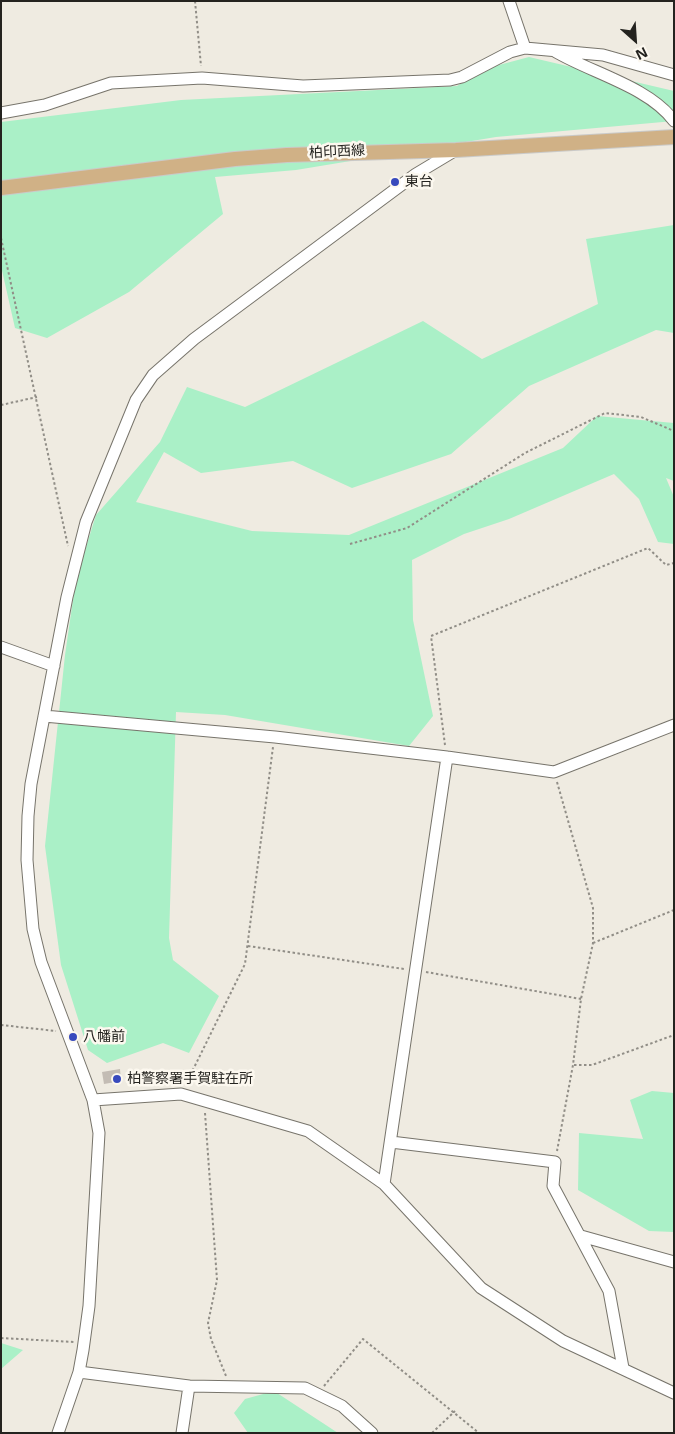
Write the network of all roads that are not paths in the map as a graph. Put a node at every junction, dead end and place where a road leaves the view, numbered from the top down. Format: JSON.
{"nodes":[{"id":1,"x":509,"y":1,"type":"edge"},
{"id":2,"x":525,"y":48,"type":"junction"},
{"id":3,"x":553,"y":50,"type":"junction"},
{"id":4,"x":674,"y":75,"type":"edge"},
{"id":5,"x":1,"y":113,"type":"edge"},
{"id":6,"x":674,"y":121,"type":"edge"},
{"id":7,"x":674,"y":137,"type":"edge"},
{"id":8,"x":456,"y":150,"type":"junction"},
{"id":9,"x":1,"y":188,"type":"edge"},
{"id":10,"x":1,"y":647,"type":"edge"},
{"id":11,"x":54,"y":666,"type":"junction"},
{"id":12,"x":44,"y":716,"type":"junction"},
{"id":13,"x":674,"y":725,"type":"edge"},
{"id":14,"x":447,"y":757,"type":"junction"},
{"id":15,"x":93,"y":1100,"type":"junction"},
{"id":16,"x":392,"y":1142,"type":"junction"},
{"id":17,"x":384,"y":1184,"type":"junction"},
{"id":18,"x":581,"y":1236,"type":"junction"},
{"id":19,"x":674,"y":1262,"type":"edge"},
{"id":20,"x":623,"y":1368,"type":"junction"},
{"id":21,"x":79,"y":1372,"type":"junction"},
{"id":22,"x":189,"y":1386,"type":"junction"},
{"id":23,"x":674,"y":1393,"type":"edge"},
{"id":24,"x":58,"y":1433,"type":"edge"},
{"id":25,"x":182,"y":1433,"type":"edge"},
{"id":26,"x":372,"y":1433,"type":"edge"}],
"edges":[{"from":1,"to":2,"type":"street"},
{"from":2,"to":3,"type":"street"},
{"from":2,"to":5,"type":"street"},
{"from":3,"to":4,"type":"street"},
{"from":3,"to":6,"type":"street"},
{"from":7,"to":8,"type":"main road","name":"柏印西線"},
{"from":8,"to":9,"type":"main road","name":"柏印西線"},
{"from":8,"to":11,"type":"street"},
{"from":10,"to":11,"type":"street"},
{"from":11,"to":12,"type":"street"},
{"from":12,"to":14,"type":"street"},
{"from":12,"to":15,"type":"street"},
{"from":13,"to":14,"type":"street"},
{"from":14,"to":16,"type":"street"},
{"from":15,"to":17,"type":"street"},
{"from":15,"to":21,"type":"street"},
{"from":16,"to":17,"type":"street"},
{"from":16,"to":18,"type":"street"},
{"from":17,"to":20,"type":"street"},
{"from":18,"to":19,"type":"street"},
{"from":18,"to":20,"type":"street"},
{"from":20,"to":23,"type":"street"},
{"from":21,"to":22,"type":"street"},
{"from":21,"to":24,"type":"street"},
{"from":22,"to":25,"type":"street"},
{"from":22,"to":26,"type":"street"}]}
